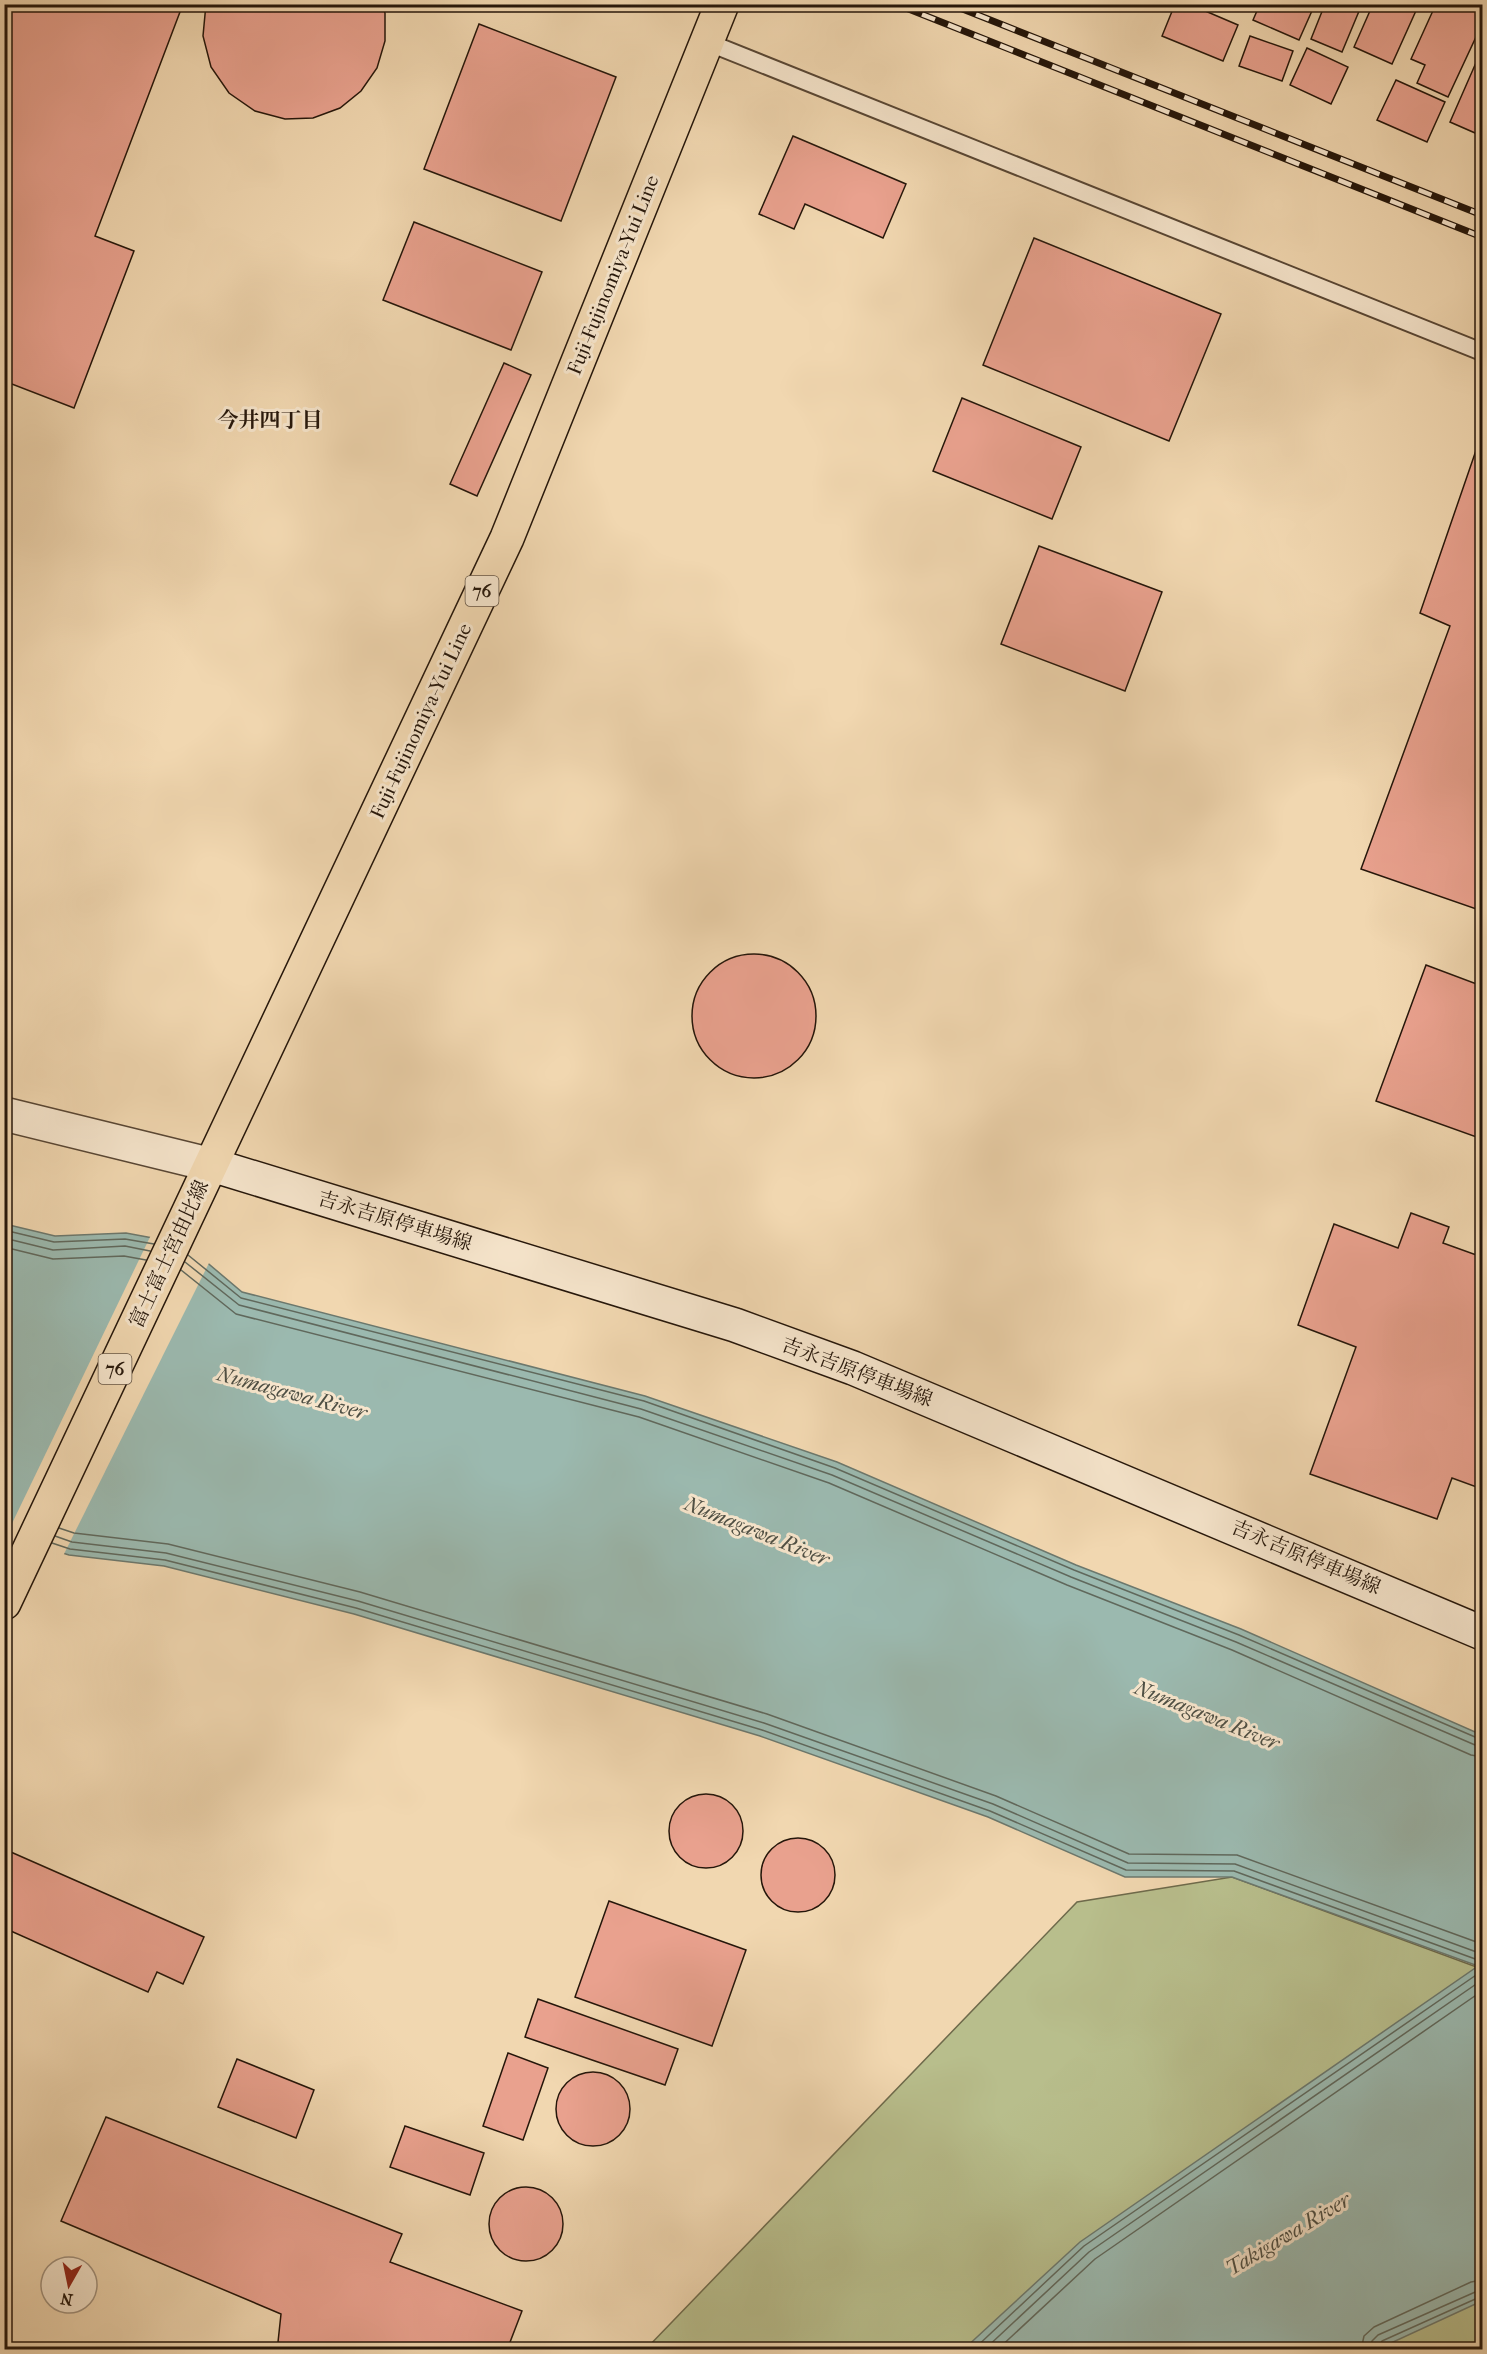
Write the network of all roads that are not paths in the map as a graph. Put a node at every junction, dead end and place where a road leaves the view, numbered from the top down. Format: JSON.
{"nodes":[{"id":1,"x":722,"y":4,"type":"edge"},
{"id":2,"x":707,"y":42,"type":"junction"},
{"id":3,"x":1482,"y":352,"type":"edge"},
{"id":4,"x":4,"y":1114,"type":"edge"},
{"id":5,"x":206,"y":1176,"type":"junction"},
{"id":6,"x":4,"y":1603,"type":"edge"},
{"id":7,"x":1482,"y":1633,"type":"edge"}],
"edges":[{"from":1,"to":2,"type":"main road","name":"Fuji-Fujinomiya-Yui Line","number":"76"},
{"from":2,"to":3,"type":"lane"},
{"from":2,"to":5,"type":"main road","name":"Fuji-Fujinomiya-Yui Line","number":"76"},
{"from":4,"to":5,"type":"main road","name":"吉永吉原停車場線"},
{"from":5,"to":6,"type":"main road","name":"富士富士宮由比線","number":"76"},
{"from":5,"to":7,"type":"main road","name":"吉永吉原停車場線"}]}
